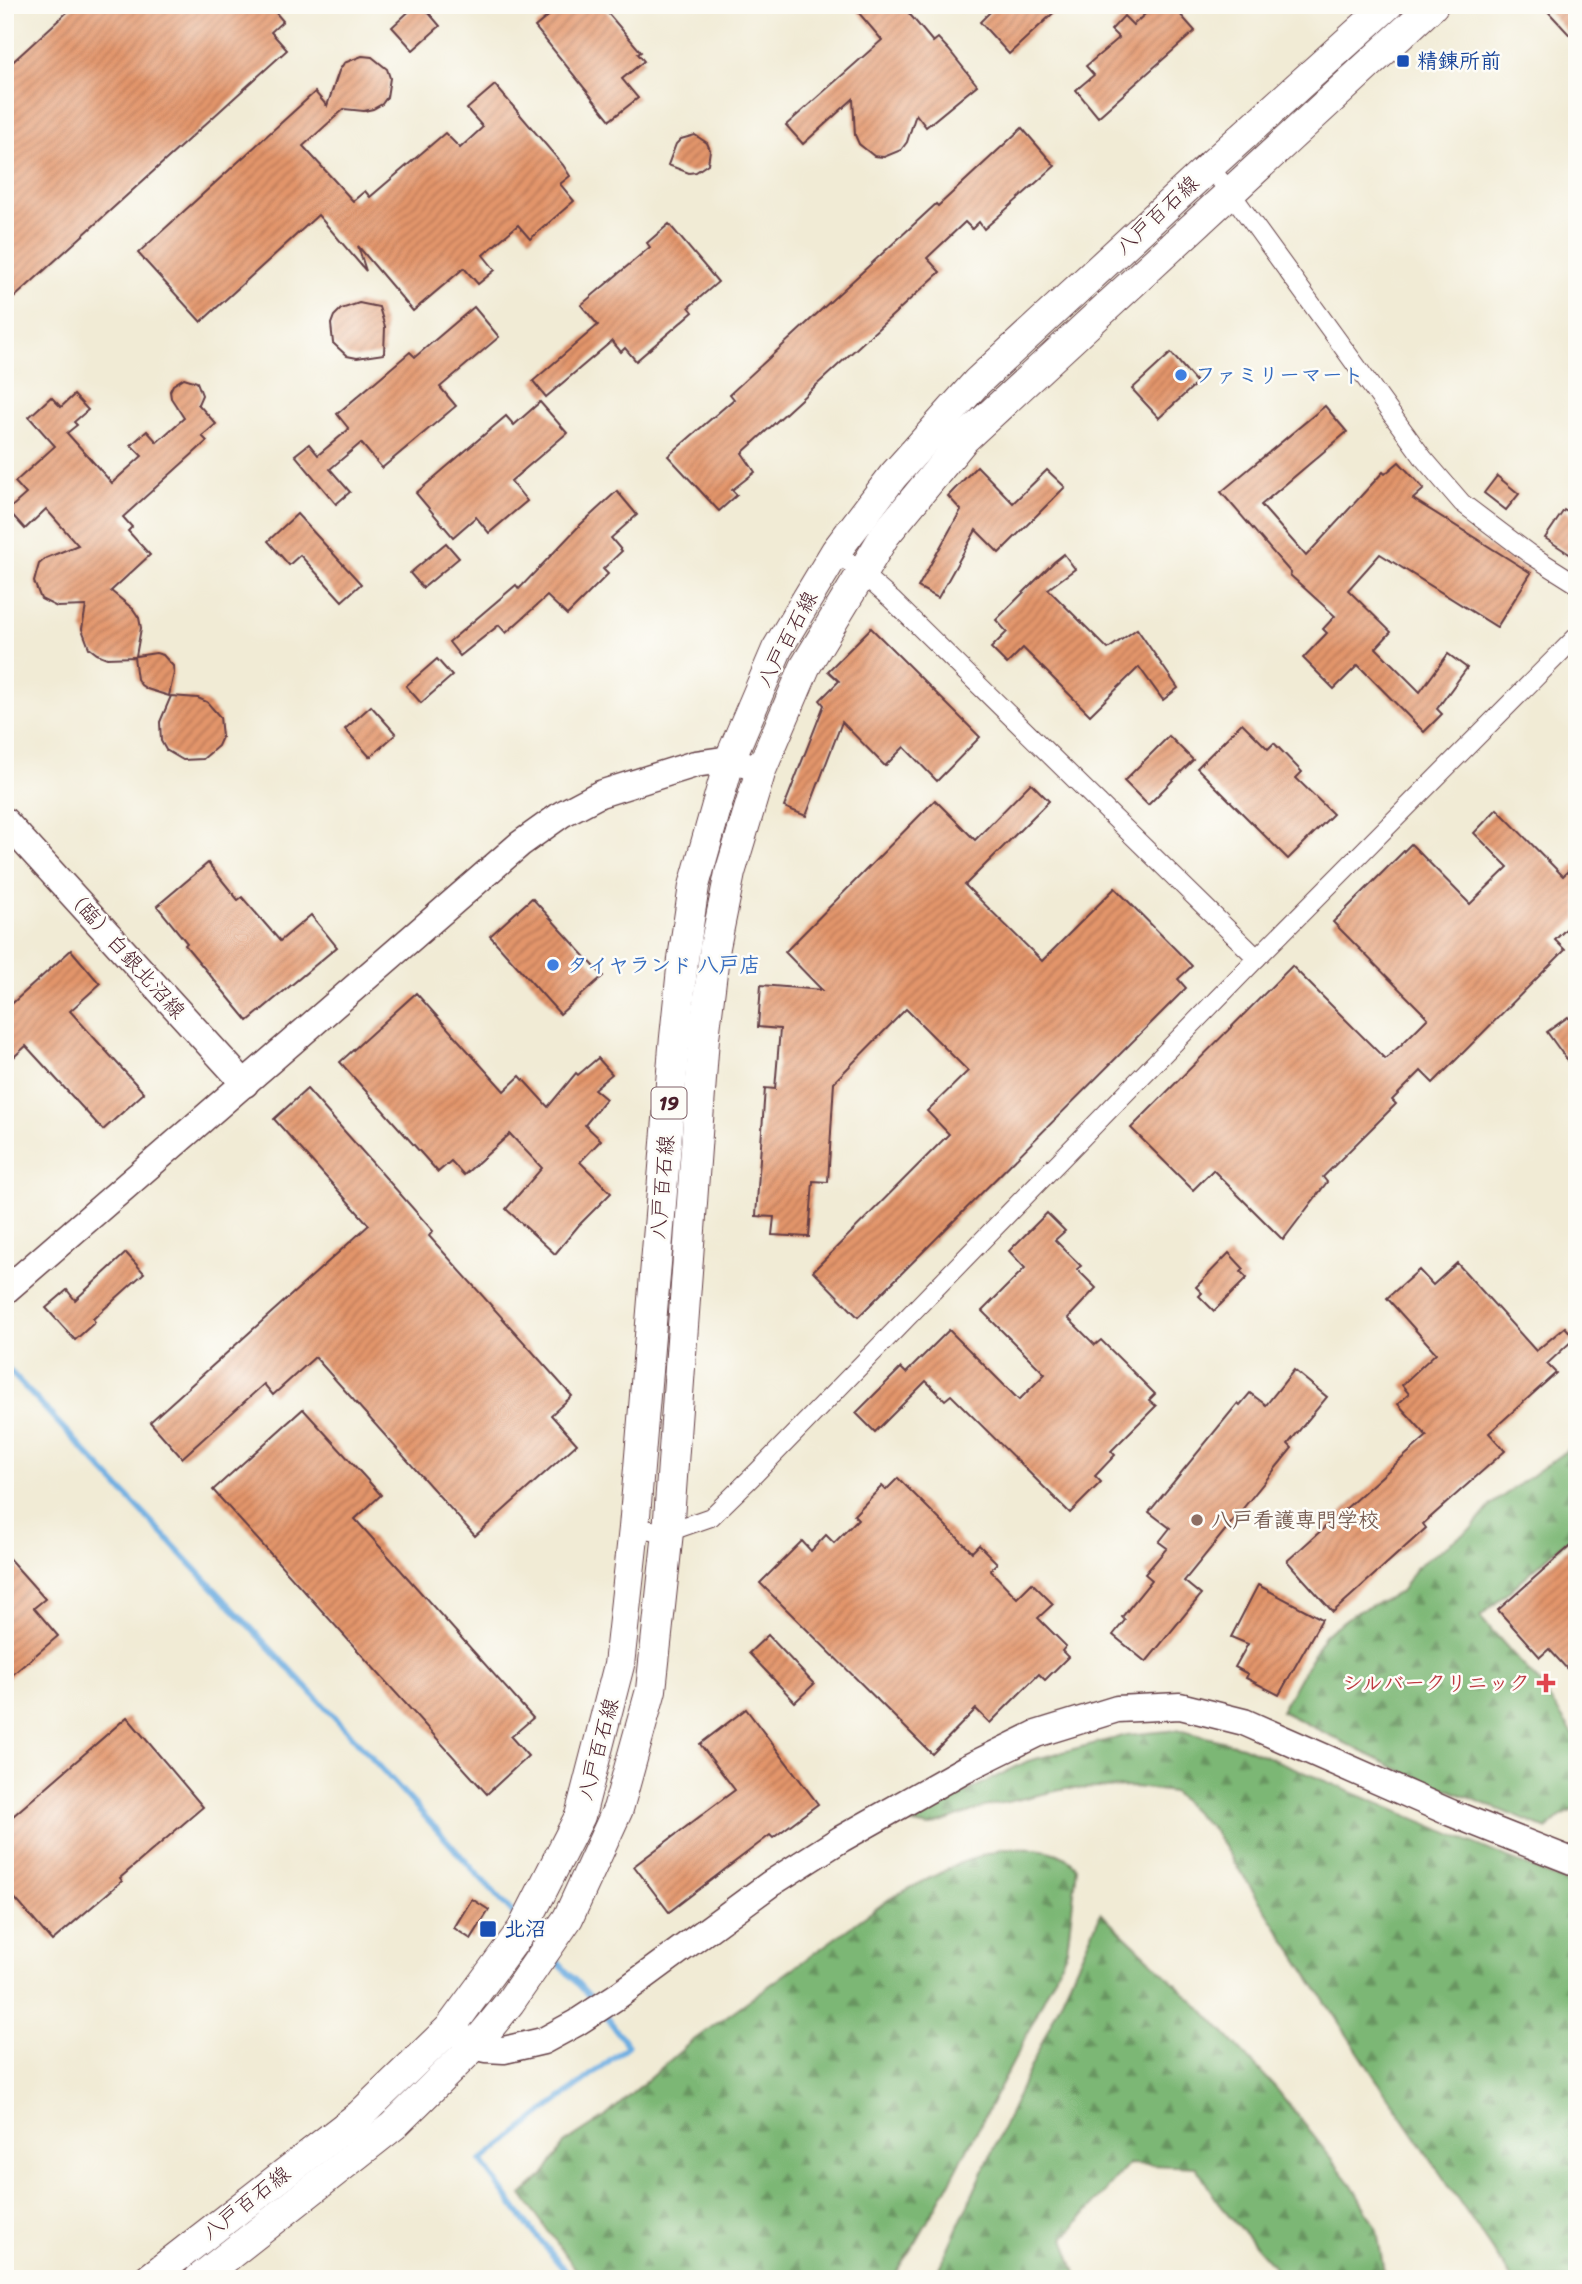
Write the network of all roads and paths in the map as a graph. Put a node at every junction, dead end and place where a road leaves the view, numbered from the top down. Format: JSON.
{"nodes":[{"id":1,"x":1388,"y":5,"type":"edge"},
{"id":2,"x":1430,"y":6,"type":"edge"},
{"id":3,"x":1209,"y":167,"type":"junction"},
{"id":4,"x":1231,"y":192,"type":"junction"},
{"id":5,"x":836,"y":551,"type":"junction"},
{"id":6,"x":862,"y":572,"type":"junction"},
{"id":7,"x":1577,"y":584,"type":"edge"},
{"id":8,"x":1577,"y":636,"type":"edge"},
{"id":9,"x":730,"y":759,"type":"junction"},
{"id":10,"x":761,"y":770,"type":"junction"},
{"id":11,"x":5,"y":821,"type":"edge"},
{"id":12,"x":1257,"y":958,"type":"junction"},
{"id":13,"x":245,"y":1084,"type":"junction"},
{"id":14,"x":5,"y":1291,"type":"edge"},
{"id":15,"x":634,"y":1528,"type":"junction"},
{"id":16,"x":668,"y":1532,"type":"junction"},
{"id":17,"x":1577,"y":1863,"type":"edge"},
{"id":18,"x":450,"y":2028,"type":"junction"},
{"id":19,"x":474,"y":2046,"type":"junction"},
{"id":20,"x":149,"y":2279,"type":"edge"},
{"id":21,"x":198,"y":2279,"type":"edge"}],
"edges":[{"from":1,"to":3,"type":"main road","name":"八戸百石線","number":"19"},
{"from":2,"to":4,"type":"main road","name":"八戸百石線","number":"19"},
{"from":3,"to":4,"type":"street"},
{"from":3,"to":5,"type":"main road","name":"八戸百石線","number":"19"},
{"from":4,"to":6,"type":"main road","name":"八戸百石線","number":"19"},
{"from":4,"to":7,"type":"street"},
{"from":5,"to":6,"type":"street"},
{"from":5,"to":9,"type":"main road","name":"八戸百石線","number":"19"},
{"from":6,"to":10,"type":"main road","name":"八戸百石線","number":"19"},
{"from":6,"to":12,"type":"street"},
{"from":8,"to":12,"type":"street"},
{"from":9,"to":10,"type":"street"},
{"from":9,"to":13,"type":"street"},
{"from":9,"to":15,"type":"main road","name":"八戸百石線","number":"19"},
{"from":10,"to":16,"type":"main road","name":"八戸百石線","number":"19"},
{"from":11,"to":13,"type":"street","name":"（臨）白銀北沼線"},
{"from":12,"to":16,"type":"street"},
{"from":13,"to":14,"type":"street"},
{"from":15,"to":16,"type":"street"},
{"from":15,"to":18,"type":"main road","name":"八戸百石線","number":"19"},
{"from":16,"to":19,"type":"main road","name":"八戸百石線","number":"19"},
{"from":17,"to":19,"type":"street"},
{"from":18,"to":19,"type":"street"},
{"from":18,"to":20,"type":"main road","name":"八戸百石線","number":"19"},
{"from":19,"to":21,"type":"main road","name":"八戸百石線","number":"19"}]}
